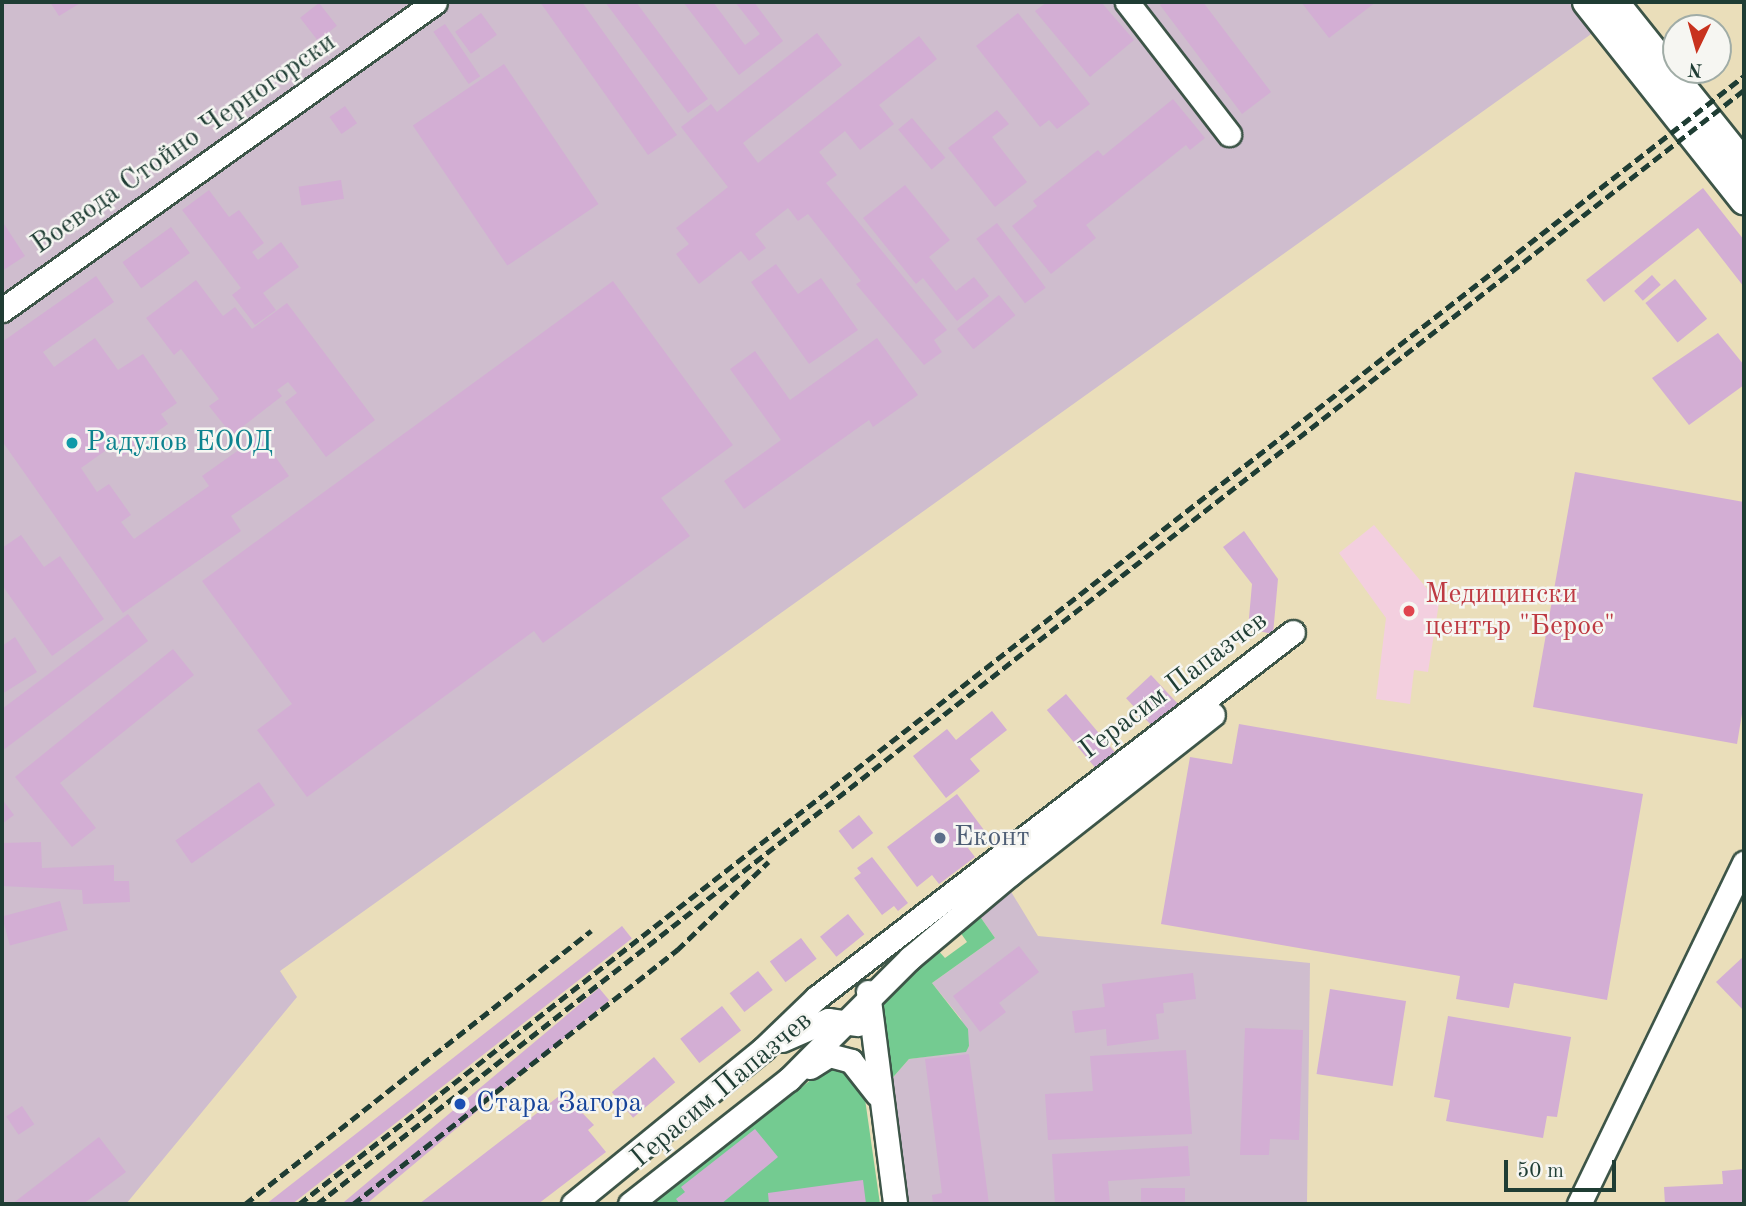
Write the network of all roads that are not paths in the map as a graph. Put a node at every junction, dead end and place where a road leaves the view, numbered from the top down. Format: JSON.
{"nodes":[{"id":1,"x":435,"y":2,"type":"edge"},
{"id":2,"x":1127,"y":2,"type":"edge"},
{"id":3,"x":1587,"y":2,"type":"edge"},
{"id":4,"x":1614,"y":2,"type":"edge"},
{"id":5,"x":1229,"y":134,"type":"dead end"},
{"id":6,"x":1744,"y":165,"type":"edge"},
{"id":7,"x":1744,"y":200,"type":"edge"},
{"id":8,"x":2,"y":310,"type":"edge"},
{"id":9,"x":1744,"y":863,"type":"edge"},
{"id":10,"x":1002,"y":867,"type":"junction"},
{"id":11,"x":879,"y":949,"type":"junction"},
{"id":12,"x":868,"y":1000,"type":"junction"},
{"id":13,"x":850,"y":1020,"type":"junction"},
{"id":14,"x":872,"y":1036,"type":"junction"},
{"id":15,"x":763,"y":1049,"type":"junction"},
{"id":16,"x":789,"y":1079,"type":"junction"},
{"id":17,"x":880,"y":1100,"type":"junction"},
{"id":18,"x":573,"y":1204,"type":"edge"},
{"id":19,"x":629,"y":1204,"type":"edge"},
{"id":20,"x":895,"y":1204,"type":"edge"},
{"id":21,"x":1579,"y":1204,"type":"edge"}],
"edges":[{"from":1,"to":8,"type":"street","name":"Воевода Стойно Черногорски"},
{"from":2,"to":5,"type":"street"},
{"from":3,"to":7,"type":"main road"},
{"from":4,"to":6,"type":"main road"},
{"from":9,"to":21,"type":"street"},
{"from":10,"to":10,"type":"street","name":"Герасим Папазчев"},
{"from":10,"to":11,"type":"street","name":"Герасим Папазчев"},
{"from":10,"to":12,"type":"street","name":"Герасим Папазчев"},
{"from":11,"to":12,"type":"street"},
{"from":11,"to":15,"type":"street","name":"Герасим Папазчев"},
{"from":12,"to":13,"type":"street","name":"Герасим Папазчев"},
{"from":12,"to":14,"type":"street"},
{"from":13,"to":14,"type":"street"},
{"from":13,"to":15,"type":"street"},
{"from":13,"to":16,"type":"street","name":"Герасим Папазчев"},
{"from":14,"to":17,"type":"street"},
{"from":15,"to":18,"type":"street","name":"Герасим Папазчев"},
{"from":16,"to":17,"type":"street"},
{"from":16,"to":19,"type":"street","name":"Герасим Папазчев"},
{"from":17,"to":20,"type":"street"}]}
